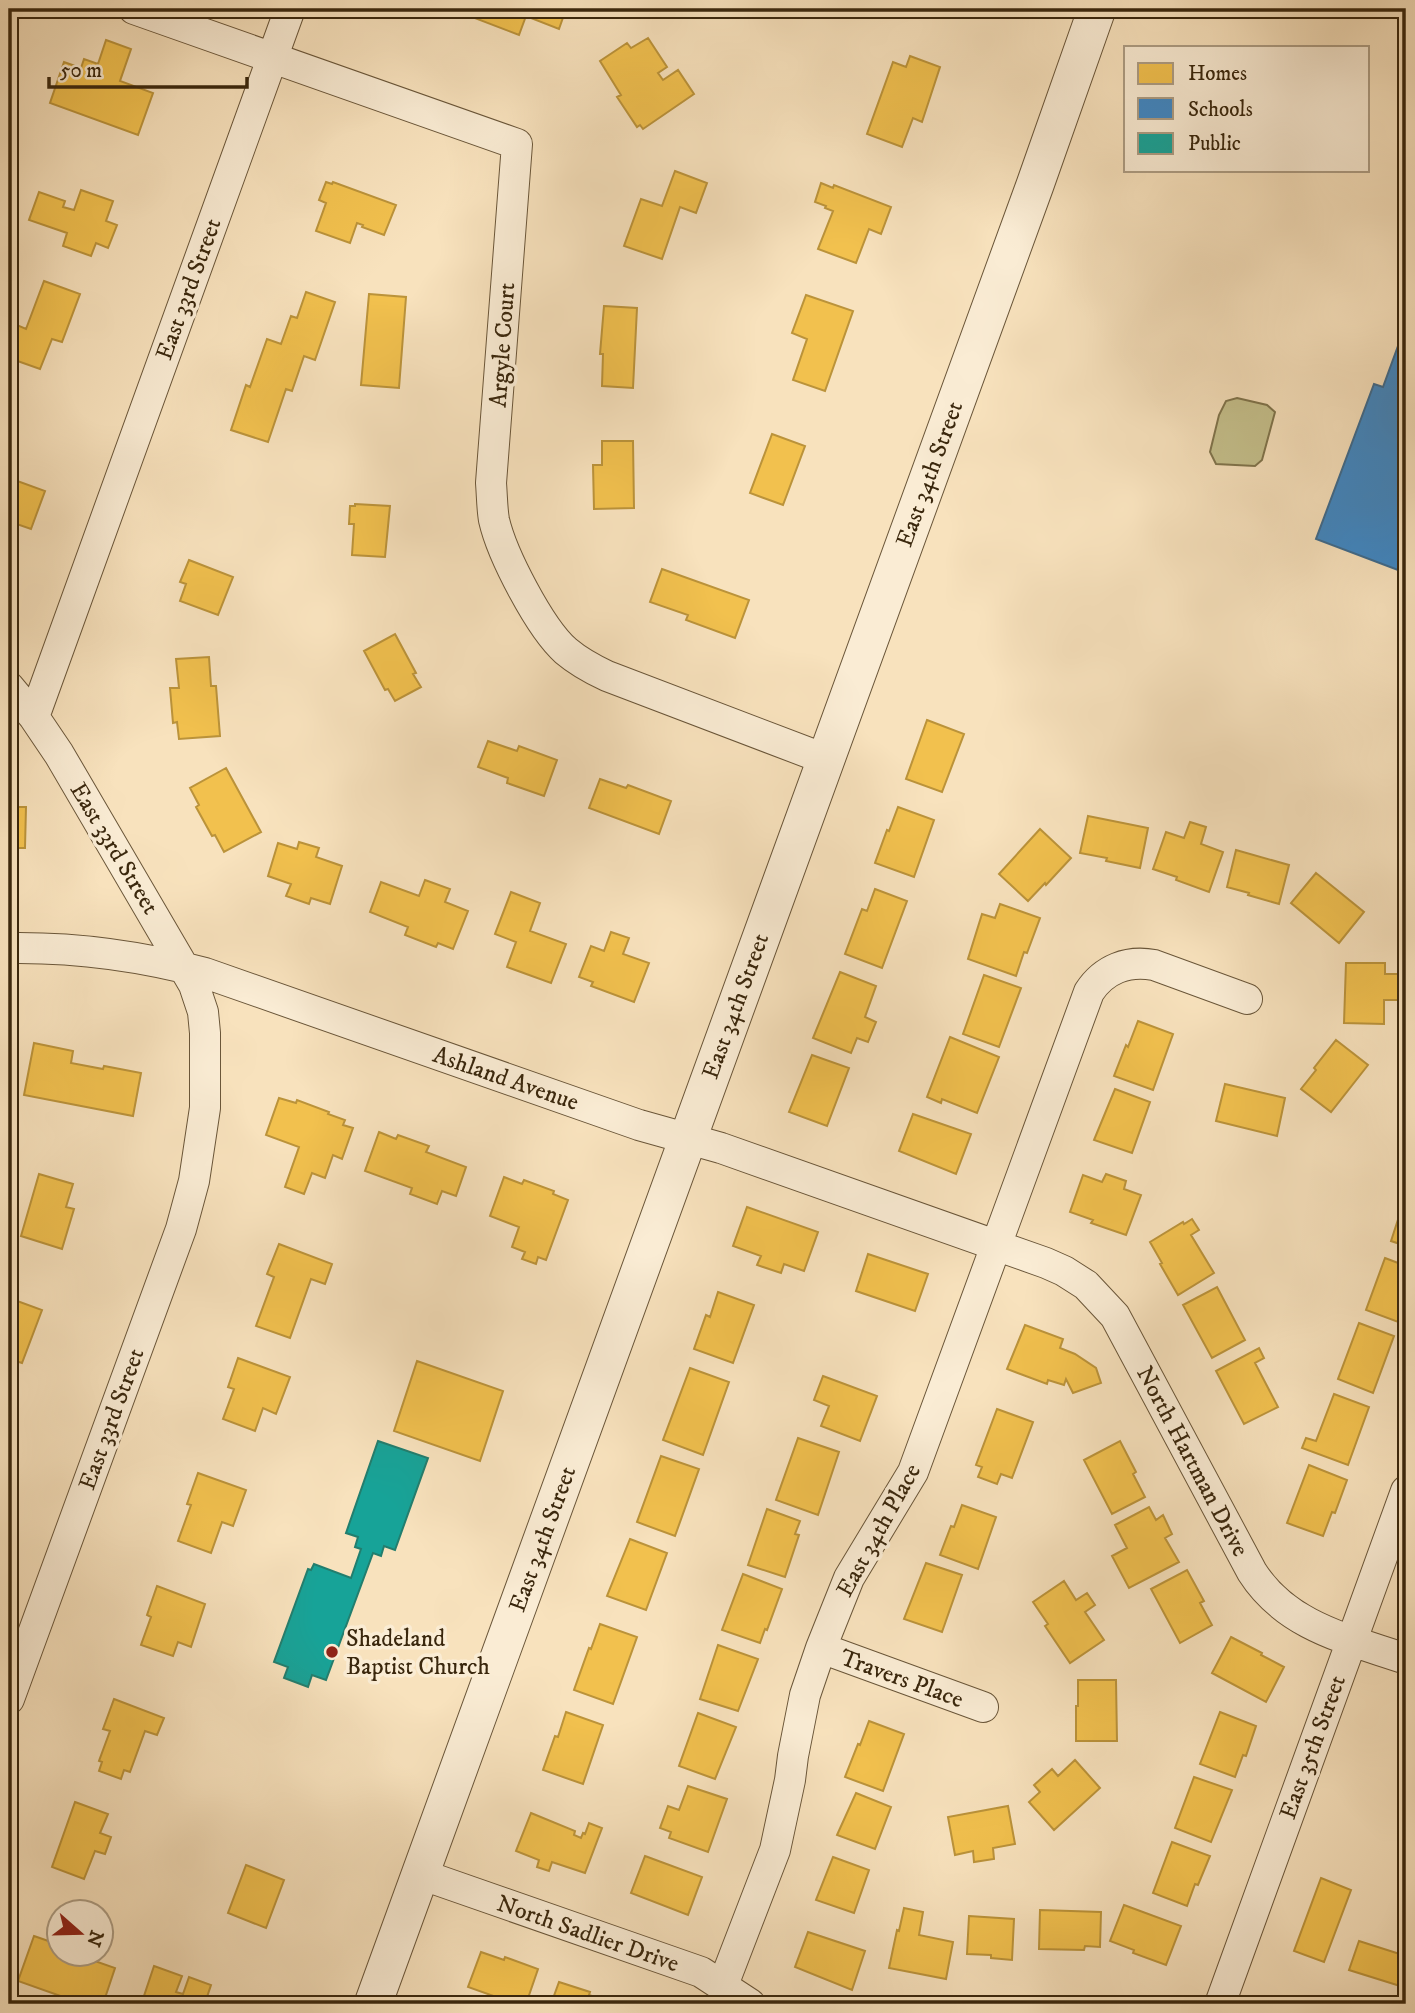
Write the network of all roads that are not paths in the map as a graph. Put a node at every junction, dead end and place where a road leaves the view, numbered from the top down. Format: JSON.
{"nodes":[{"id":1,"x":134,"y":9,"type":"edge"},
{"id":2,"x":290,"y":9,"type":"edge"},
{"id":3,"x":1097,"y":9,"type":"edge"},
{"id":4,"x":272,"y":57,"type":"junction"},
{"id":5,"x":9,"y":687,"type":"edge"},
{"id":6,"x":34,"y":717,"type":"junction"},
{"id":7,"x":825,"y":759,"type":"junction"},
{"id":8,"x":9,"y":948,"type":"edge"},
{"id":9,"x":186,"y":968,"type":"junction"},
{"id":10,"x":1247,"y":999,"type":"dead end"},
{"id":11,"x":687,"y":1139,"type":"junction"},
{"id":12,"x":996,"y":1245,"type":"junction"},
{"id":13,"x":1406,"y":1491,"type":"edge"},
{"id":14,"x":1351,"y":1640,"type":"junction"},
{"id":15,"x":821,"y":1648,"type":"junction"},
{"id":16,"x":1406,"y":1659,"type":"edge"},
{"id":17,"x":9,"y":1699,"type":"edge"},
{"id":18,"x":983,"y":1707,"type":"dead end"},
{"id":19,"x":420,"y":1874,"type":"junction"},
{"id":20,"x":723,"y":1985,"type":"junction"},
{"id":21,"x":373,"y":2004,"type":"edge"},
{"id":22,"x":750,"y":2004,"type":"edge"},
{"id":23,"x":1220,"y":2004,"type":"edge"}],
"edges":[{"from":1,"to":4,"type":"street","name":"Argyle Court"},
{"from":2,"to":4,"type":"street","name":"East 33rd Street"},
{"from":3,"to":7,"type":"street","name":"East 34th Street"},
{"from":4,"to":6,"type":"street","name":"East 33rd Street"},
{"from":4,"to":7,"type":"street","name":"Argyle Court"},
{"from":5,"to":6,"type":"street"},
{"from":6,"to":9,"type":"street","name":"East 33rd Street"},
{"from":7,"to":11,"type":"street","name":"East 34th Street"},
{"from":8,"to":9,"type":"street","name":"Ashland Avenue"},
{"from":9,"to":11,"type":"street","name":"Ashland Avenue"},
{"from":9,"to":17,"type":"street","name":"East 33rd Street"},
{"from":10,"to":12,"type":"street","name":"East 34th Place"},
{"from":11,"to":12,"type":"street","name":"Ashland Avenue"},
{"from":11,"to":19,"type":"street","name":"East 34th Street"},
{"from":12,"to":14,"type":"street","name":"North Hartman Drive"},
{"from":12,"to":15,"type":"street","name":"East 34th Place"},
{"from":13,"to":14,"type":"street","name":"East 35th Street"},
{"from":14,"to":16,"type":"street","name":"North Hartman Drive"},
{"from":14,"to":23,"type":"street","name":"East 35th Street"},
{"from":15,"to":18,"type":"street","name":"Travers Place"},
{"from":15,"to":20,"type":"street","name":"East 34th Place"},
{"from":19,"to":20,"type":"street","name":"North Sadlier Drive"},
{"from":19,"to":21,"type":"street","name":"East 34th Street"},
{"from":20,"to":22,"type":"street","name":"North Sadlier Drive"}]}
